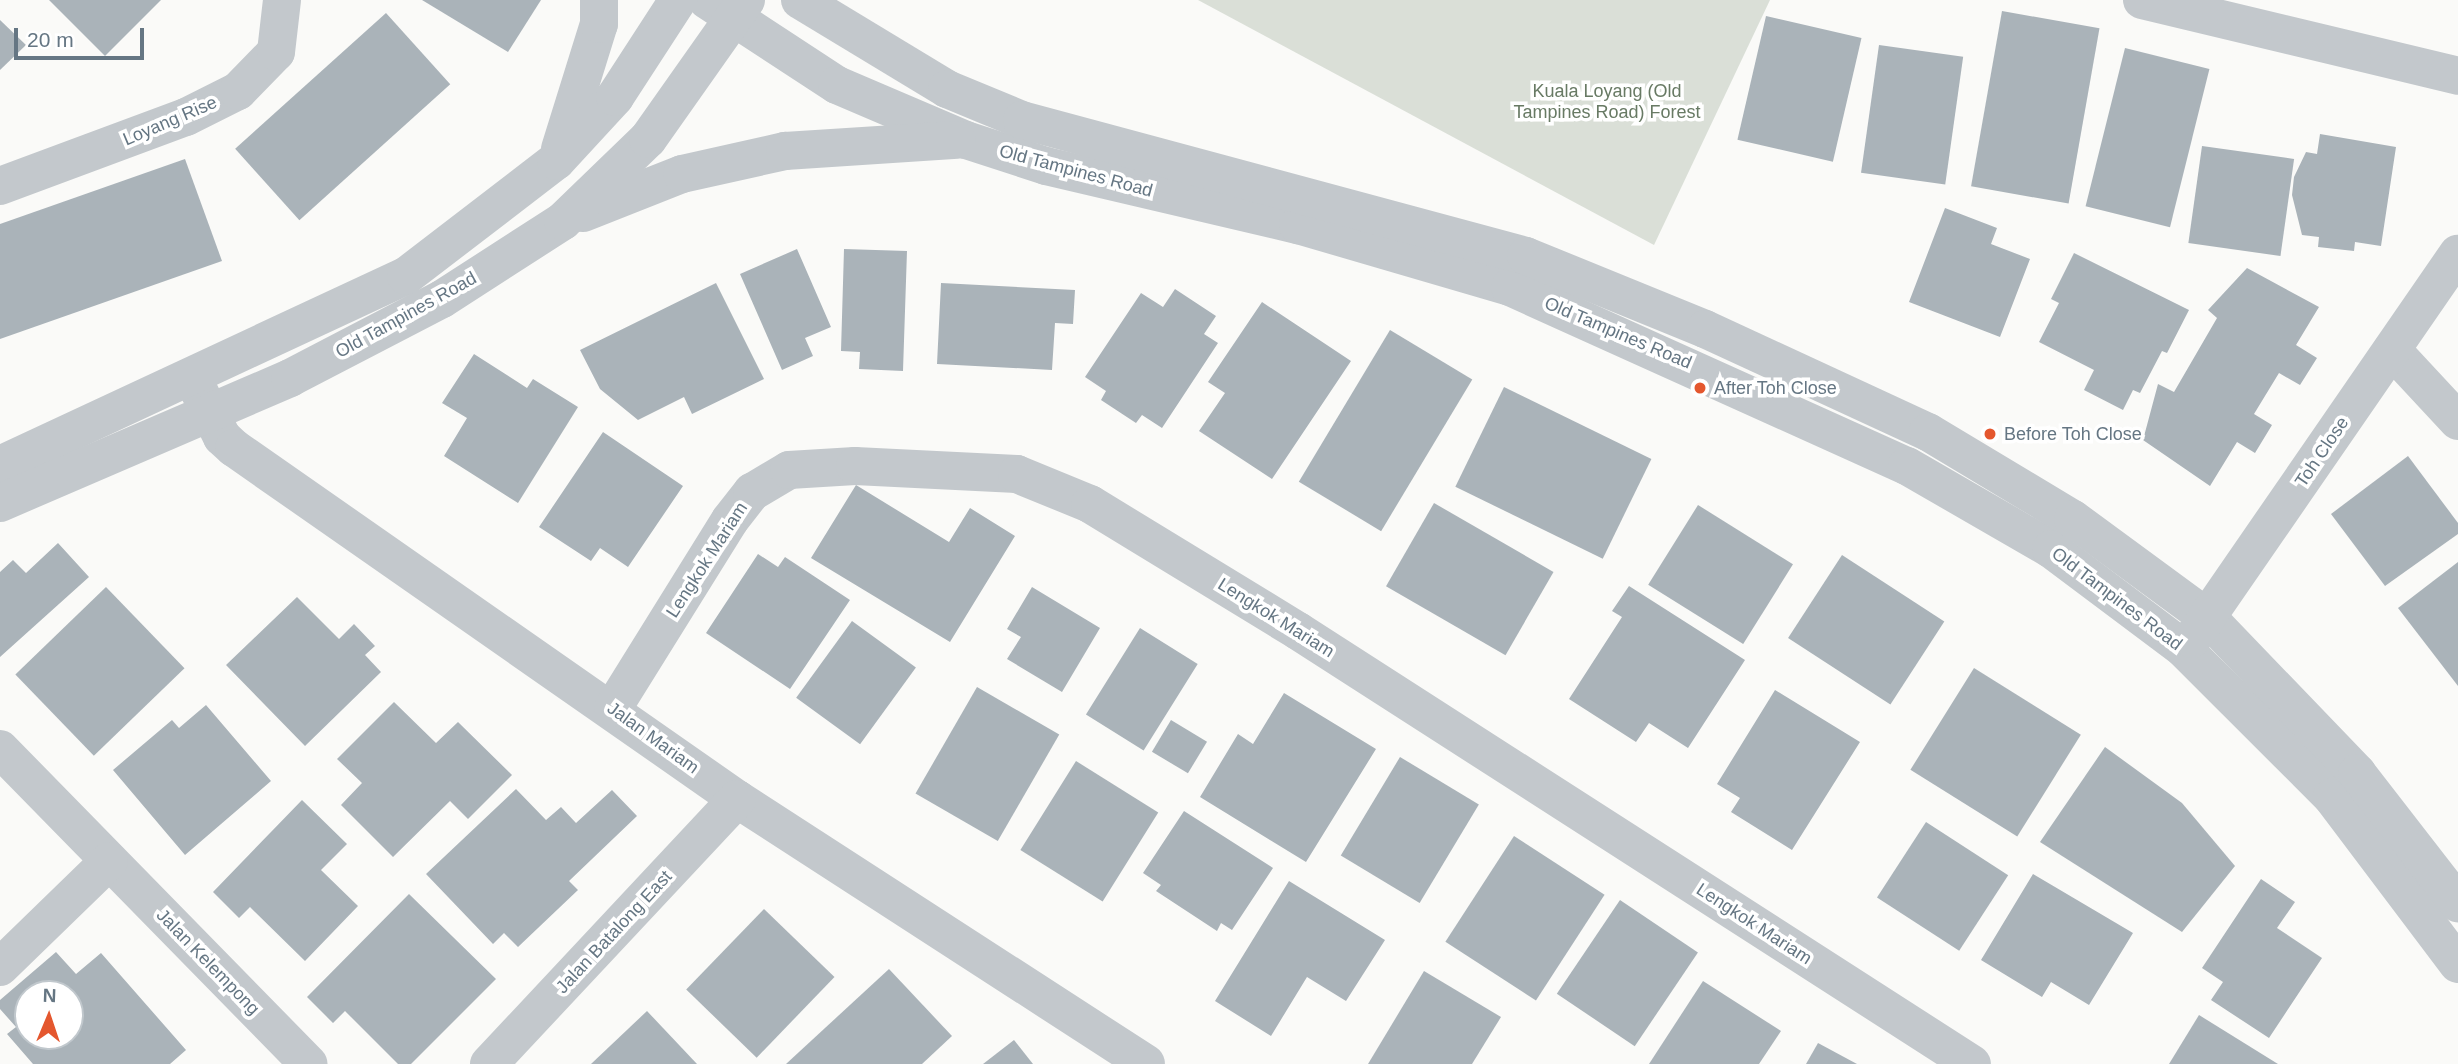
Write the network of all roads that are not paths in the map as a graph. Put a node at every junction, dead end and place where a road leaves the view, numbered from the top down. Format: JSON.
{"nodes":[{"id":1,"x":282,"y":0,"type":"edge"},
{"id":2,"x":598,"y":0,"type":"edge"},
{"id":3,"x":678,"y":0,"type":"edge"},
{"id":4,"x":800,"y":0,"type":"edge"},
{"id":5,"x":2142,"y":0,"type":"edge"},
{"id":6,"x":729,"y":7,"type":"edge"},
{"id":7,"x":2458,"y":76,"type":"edge"},
{"id":8,"x":966,"y":140,"type":"junction"},
{"id":9,"x":556,"y":161,"type":"junction"},
{"id":10,"x":0,"y":186,"type":"edge"},
{"id":11,"x":563,"y":221,"type":"junction"},
{"id":12,"x":2458,"y":254,"type":"edge"},
{"id":13,"x":2392,"y":350,"type":"junction"},
{"id":14,"x":201,"y":394,"type":"junction"},
{"id":15,"x":2458,"y":421,"type":"edge"},
{"id":16,"x":0,"y":465,"type":"edge"},
{"id":17,"x":0,"y":503,"type":"edge"},
{"id":18,"x":2209,"y":619,"type":"junction"},
{"id":19,"x":2184,"y":649,"type":"junction"},
{"id":20,"x":613,"y":708,"type":"junction"},
{"id":21,"x":0,"y":749,"type":"edge"},
{"id":22,"x":737,"y":799,"type":"junction"},
{"id":23,"x":109,"y":860,"type":"junction"},
{"id":24,"x":2458,"y":903,"type":"edge"},
{"id":25,"x":2458,"y":964,"type":"edge"},
{"id":26,"x":0,"y":967,"type":"edge"},
{"id":27,"x":308,"y":1064,"type":"edge"},
{"id":28,"x":489,"y":1064,"type":"edge"},
{"id":29,"x":1146,"y":1064,"type":"edge"},
{"id":30,"x":1972,"y":1064,"type":"edge"}],
"edges":[{"from":1,"to":10,"type":"street","name":"Loyang Rise"},
{"from":2,"to":9,"type":"street"},
{"from":3,"to":9,"type":"street","name":"Old Tampines Road"},
{"from":4,"to":18,"type":"street","name":"Old Tampines Road"},
{"from":5,"to":7,"type":"street"},
{"from":6,"to":8,"type":"street","name":"Old Tampines Road"},
{"from":6,"to":11,"type":"street","name":"Old Tampines Road"},
{"from":8,"to":11,"type":"street"},
{"from":8,"to":19,"type":"street","name":"Old Tampines Road"},
{"from":9,"to":14,"type":"street","name":"Old Tampines Road"},
{"from":11,"to":14,"type":"street","name":"Old Tampines Road"},
{"from":12,"to":13,"type":"street","name":"Toh Close"},
{"from":13,"to":15,"type":"street"},
{"from":13,"to":18,"type":"street","name":"Toh Close"},
{"from":14,"to":16,"type":"street","name":"Old Tampines Road"},
{"from":14,"to":17,"type":"street","name":"Old Tampines Road"},
{"from":14,"to":20,"type":"street","name":"Jalan Mariam"},
{"from":18,"to":19,"type":"street","name":"Toh Close"},
{"from":18,"to":24,"type":"street","name":"Old Tampines Road"},
{"from":19,"to":25,"type":"street","name":"Old Tampines Road"},
{"from":20,"to":22,"type":"street","name":"Jalan Mariam"},
{"from":20,"to":30,"type":"street","name":"Lengkok Mariam"},
{"from":21,"to":23,"type":"street","name":"Jalan Kelempong"},
{"from":22,"to":28,"type":"street","name":"Jalan Batalong East"},
{"from":22,"to":29,"type":"street","name":"Jalan Mariam"},
{"from":23,"to":26,"type":"street"},
{"from":23,"to":27,"type":"street","name":"Jalan Kelempong"}]}
